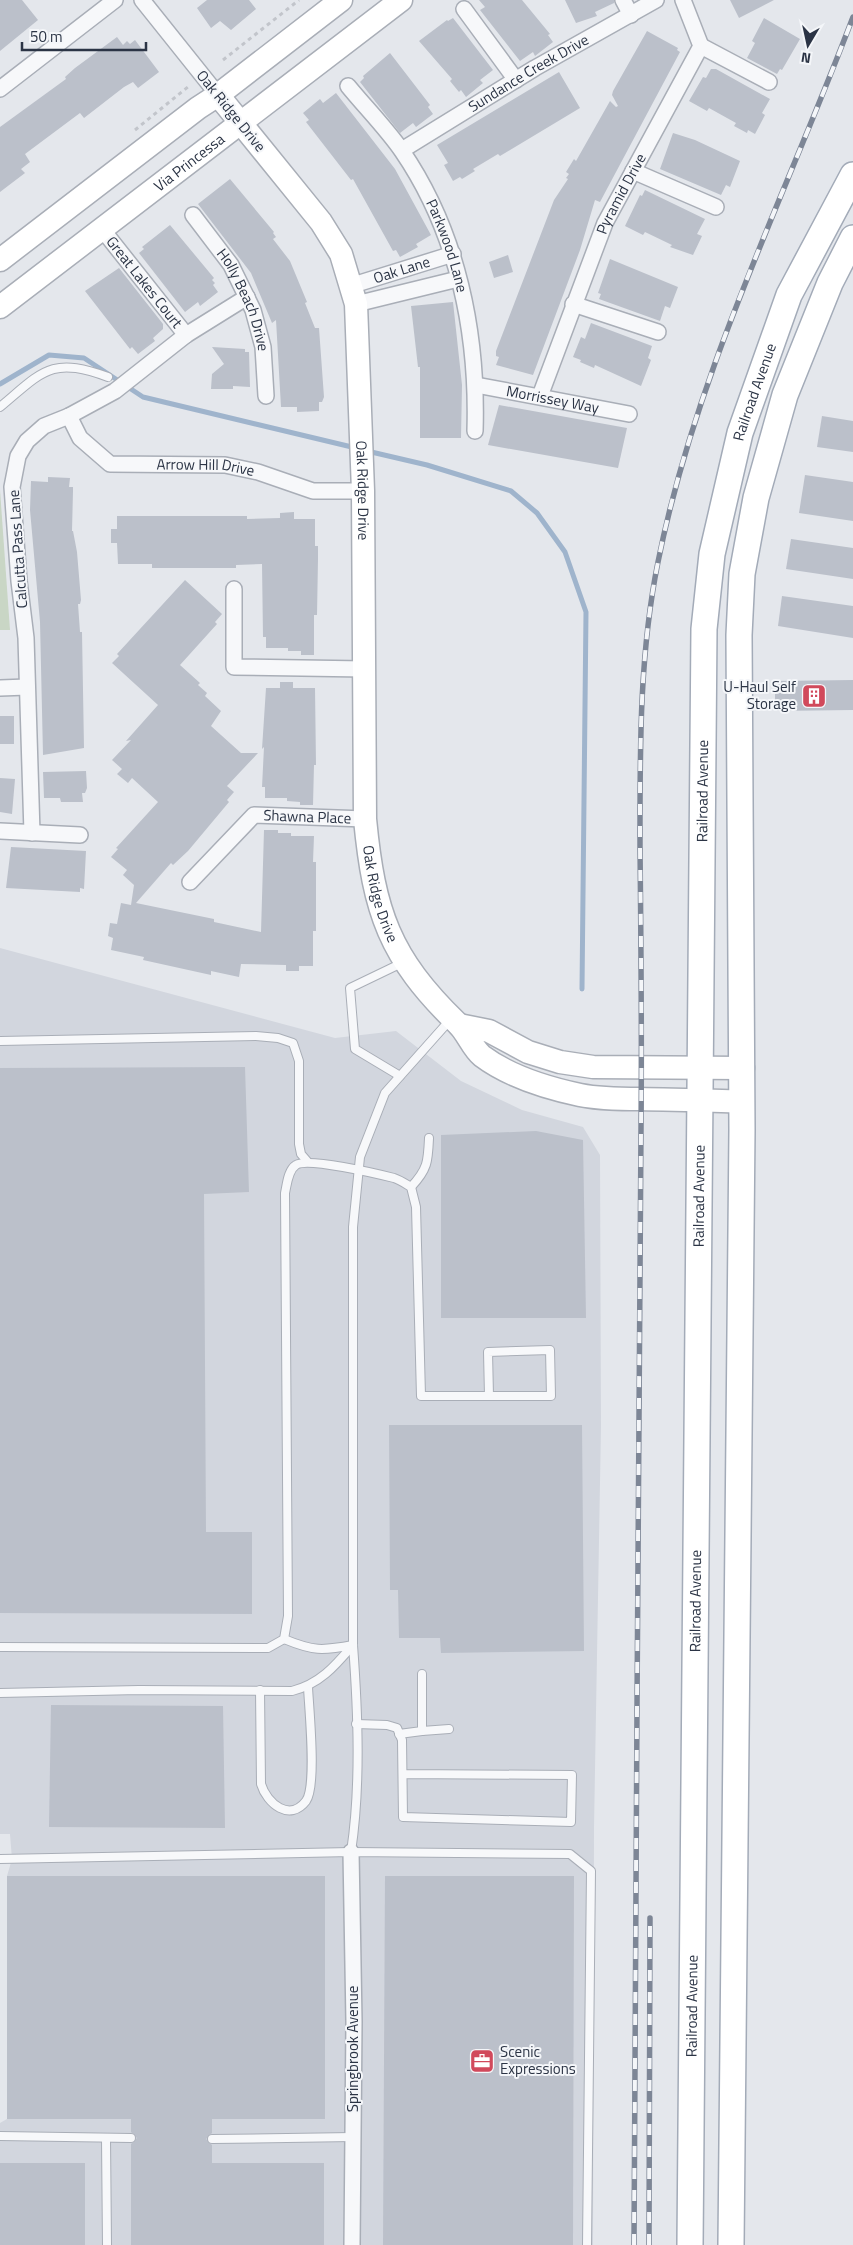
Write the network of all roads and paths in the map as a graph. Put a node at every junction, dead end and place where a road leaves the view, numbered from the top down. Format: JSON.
{"nodes":[{"id":1,"x":115,"y":0,"type":"edge"},
{"id":2,"x":142,"y":0,"type":"edge"},
{"id":3,"x":299,"y":0,"type":"edge"},
{"id":4,"x":341,"y":0,"type":"edge"},
{"id":5,"x":401,"y":0,"type":"edge"},
{"id":6,"x":623,"y":0,"type":"edge"},
{"id":7,"x":656,"y":0,"type":"edge"},
{"id":8,"x":683,"y":0,"type":"edge"},
{"id":9,"x":464,"y":8,"type":"dead end"},
{"id":10,"x":631,"y":15,"type":"junction"},
{"id":11,"x":701,"y":46,"type":"junction"},
{"id":12,"x":223,"y":60,"type":"dead end"},
{"id":13,"x":516,"y":80,"type":"junction"},
{"id":14,"x":769,"y":82,"type":"dead end"},
{"id":15,"x":348,"y":86,"type":"dead end"},
{"id":16,"x":0,"y":89,"type":"edge"},
{"id":17,"x":218,"y":96,"type":"junction"},
{"id":18,"x":241,"y":124,"type":"junction"},
{"id":19,"x":402,"y":150,"type":"junction"},
{"id":20,"x":633,"y":171,"type":"junction"},
{"id":21,"x":853,"y":175,"type":"edge"},
{"id":22,"x":716,"y":207,"type":"dead end"},
{"id":23,"x":193,"y":215,"type":"dead end"},
{"id":24,"x":102,"y":229,"type":"junction"},
{"id":25,"x":853,"y":238,"type":"edge"},
{"id":26,"x":452,"y":254,"type":"junction"},
{"id":27,"x":0,"y":260,"type":"edge"},
{"id":28,"x":458,"y":279,"type":"junction"},
{"id":29,"x":353,"y":295,"type":"junction"},
{"id":30,"x":247,"y":297,"type":"junction"},
{"id":31,"x":573,"y":304,"type":"junction"},
{"id":32,"x":0,"y":307,"type":"edge"},
{"id":33,"x":658,"y":332,"type":"dead end"},
{"id":34,"x":186,"y":335,"type":"junction"},
{"id":35,"x":112,"y":384,"type":"junction"},
{"id":36,"x":476,"y":385,"type":"junction"},
{"id":37,"x":266,"y":396,"type":"dead end"},
{"id":38,"x":540,"y":396,"type":"junction"},
{"id":39,"x":0,"y":406,"type":"edge"},
{"id":40,"x":629,"y":414,"type":"dead end"},
{"id":41,"x":69,"y":416,"type":"junction"},
{"id":42,"x":475,"y":431,"type":"dead end"},
{"id":43,"x":363,"y":492,"type":"junction"},
{"id":44,"x":234,"y":589,"type":"dead end"},
{"id":45,"x":365,"y":670,"type":"junction"},
{"id":46,"x":27,"y":687,"type":"junction"},
{"id":47,"x":0,"y":688,"type":"edge"},
{"id":48,"x":364,"y":820,"type":"junction"},
{"id":49,"x":0,"y":831,"type":"edge"},
{"id":50,"x":32,"y":833,"type":"junction"},
{"id":51,"x":80,"y":835,"type":"dead end"},
{"id":52,"x":190,"y":882,"type":"dead end"},
{"id":53,"x":404,"y":962,"type":"junction"},
{"id":54,"x":456,"y":1021,"type":"junction"},
{"id":55,"x":0,"y":1041,"type":"edge"},
{"id":56,"x":700,"y":1068,"type":"junction"},
{"id":57,"x":742,"y":1068,"type":"junction"},
{"id":58,"x":400,"y":1076,"type":"junction"},
{"id":59,"x":700,"y":1100,"type":"junction"},
{"id":60,"x":742,"y":1102,"type":"junction"},
{"id":61,"x":429,"y":1138,"type":"dead end"},
{"id":62,"x":307,"y":1161,"type":"junction"},
{"id":63,"x":358,"y":1171,"type":"junction"},
{"id":64,"x":412,"y":1187,"type":"junction"},
{"id":65,"x":489,"y":1396,"type":"junction"},
{"id":66,"x":284,"y":1639,"type":"junction"},
{"id":67,"x":353,"y":1645,"type":"junction"},
{"id":68,"x":0,"y":1647,"type":"edge"},
{"id":69,"x":422,"y":1674,"type":"dead end"},
{"id":70,"x":308,"y":1687,"type":"junction"},
{"id":71,"x":260,"y":1690,"type":"junction"},
{"id":72,"x":0,"y":1693,"type":"edge"},
{"id":73,"x":356,"y":1724,"type":"junction"},
{"id":74,"x":422,"y":1730,"type":"junction"},
{"id":75,"x":449,"y":1730,"type":"dead end"},
{"id":76,"x":399,"y":1734,"type":"junction"},
{"id":77,"x":403,"y":1774,"type":"junction"},
{"id":78,"x":352,"y":1852,"type":"junction"},
{"id":79,"x":0,"y":1859,"type":"edge"},
{"id":80,"x":0,"y":2136,"type":"edge"},
{"id":81,"x":353,"y":2137,"type":"junction"},
{"id":82,"x":106,"y":2138,"type":"junction"},
{"id":83,"x":131,"y":2138,"type":"dead end"},
{"id":84,"x":212,"y":2139,"type":"dead end"},
{"id":85,"x":107,"y":2245,"type":"edge"},
{"id":86,"x":352,"y":2245,"type":"edge"},
{"id":87,"x":587,"y":2245,"type":"edge"},
{"id":88,"x":690,"y":2245,"type":"edge"},
{"id":89,"x":731,"y":2245,"type":"edge"}],
"edges":[{"from":1,"to":16,"type":"street"},
{"from":2,"to":17,"type":"street","name":"Oak Ridge Drive"},
{"from":3,"to":12,"type":"path"},
{"from":4,"to":17,"type":"main road"},
{"from":5,"to":18,"type":"main road","name":"Via Princessa"},
{"from":6,"to":10,"type":"street"},
{"from":7,"to":10,"type":"street","name":"Sundance Creek Drive"},
{"from":8,"to":11,"type":"street"},
{"from":9,"to":13,"type":"street"},
{"from":10,"to":13,"type":"street","name":"Sundance Creek Drive"},
{"from":11,"to":14,"type":"street"},
{"from":11,"to":20,"type":"street","name":"Pyramid Drive"},
{"from":13,"to":19,"type":"street","name":"Sundance Creek Drive"},
{"from":15,"to":19,"type":"street","name":"Parkwood Lane"},
{"from":17,"to":18,"type":"main road","name":"Oak Ridge Drive"},
{"from":17,"to":27,"type":"main road"},
{"from":18,"to":24,"type":"main road","name":"Via Princessa"},
{"from":18,"to":29,"type":"main road","name":"Oak Ridge Drive"},
{"from":19,"to":26,"type":"street","name":"Parkwood Lane"},
{"from":20,"to":22,"type":"street"},
{"from":20,"to":31,"type":"street","name":"Pyramid Drive"},
{"from":21,"to":56,"type":"main road","name":"Railroad Avenue"},
{"from":23,"to":30,"type":"street","name":"Holly Beach Drive"},
{"from":24,"to":32,"type":"main road","name":"Via Princessa"},
{"from":24,"to":34,"type":"street","name":"Great Lakes Court"},
{"from":25,"to":57,"type":"main road","name":"Railroad Avenue"},
{"from":26,"to":28,"type":"street","name":"Parkwood Lane"},
{"from":26,"to":29,"type":"street","name":"Oak Lane"},
{"from":28,"to":29,"type":"street","name":"Oak Lane"},
{"from":28,"to":36,"type":"street","name":"Parkwood Lane"},
{"from":29,"to":43,"type":"main road","name":"Oak Ridge Drive"},
{"from":30,"to":34,"type":"street","name":"Calcutta Pass Lane"},
{"from":30,"to":37,"type":"street","name":"Holly Beach Drive"},
{"from":31,"to":33,"type":"street"},
{"from":31,"to":38,"type":"street","name":"Pyramid Drive"},
{"from":34,"to":35,"type":"street","name":"Calcutta Pass Lane"},
{"from":35,"to":39,"type":"lane"},
{"from":35,"to":41,"type":"street","name":"Calcutta Pass Lane"},
{"from":36,"to":38,"type":"street","name":"Morrissey Way"},
{"from":36,"to":42,"type":"street","name":"Parkwood Lane"},
{"from":38,"to":40,"type":"street","name":"Morrissey Way"},
{"from":41,"to":43,"type":"street","name":"Arrow Hill Drive"},
{"from":41,"to":46,"type":"street","name":"Calcutta Pass Lane"},
{"from":43,"to":45,"type":"main road","name":"Oak Ridge Drive"},
{"from":44,"to":45,"type":"street"},
{"from":45,"to":48,"type":"main road","name":"Oak Ridge Drive"},
{"from":46,"to":47,"type":"street"},
{"from":46,"to":50,"type":"street","name":"Calcutta Pass Lane"},
{"from":48,"to":52,"type":"street","name":"Shawna Place"},
{"from":48,"to":53,"type":"main road","name":"Oak Ridge Drive"},
{"from":49,"to":50,"type":"street"},
{"from":50,"to":51,"type":"street"},
{"from":53,"to":54,"type":"main road","name":"Oak Ridge Drive"},
{"from":53,"to":58,"type":"lane"},
{"from":54,"to":56,"type":"main road"},
{"from":54,"to":58,"type":"lane"},
{"from":54,"to":59,"type":"main road","name":"Oak Ridge Drive"},
{"from":55,"to":62,"type":"lane"},
{"from":56,"to":57,"type":"main road"},
{"from":56,"to":59,"type":"main road","name":"Railroad Avenue"},
{"from":57,"to":60,"type":"main road","name":"Railroad Avenue"},
{"from":58,"to":63,"type":"lane"},
{"from":59,"to":60,"type":"main road","name":"Oak Ridge Drive"},
{"from":59,"to":88,"type":"main road","name":"Railroad Avenue"},
{"from":60,"to":89,"type":"main road","name":"Railroad Avenue"},
{"from":61,"to":64,"type":"lane"},
{"from":62,"to":63,"type":"lane"},
{"from":62,"to":66,"type":"lane"},
{"from":63,"to":64,"type":"lane"},
{"from":63,"to":67,"type":"lane"},
{"from":64,"to":65,"type":"lane"},
{"from":65,"to":65,"type":"lane"},
{"from":66,"to":67,"type":"lane"},
{"from":66,"to":68,"type":"lane"},
{"from":67,"to":70,"type":"lane"},
{"from":67,"to":73,"type":"lane"},
{"from":69,"to":74,"type":"lane"},
{"from":70,"to":71,"type":"lane"},
{"from":70,"to":71,"type":"lane"},
{"from":71,"to":72,"type":"lane"},
{"from":73,"to":76,"type":"lane"},
{"from":73,"to":78,"type":"lane"},
{"from":74,"to":75,"type":"lane"},
{"from":74,"to":76,"type":"lane"},
{"from":76,"to":77,"type":"lane"},
{"from":77,"to":77,"type":"lane"},
{"from":78,"to":79,"type":"lane"},
{"from":78,"to":81,"type":"street","name":"Springbrook Avenue"},
{"from":78,"to":87,"type":"lane"},
{"from":80,"to":82,"type":"lane"},
{"from":81,"to":84,"type":"lane"},
{"from":81,"to":86,"type":"street","name":"Springbrook Avenue"},
{"from":82,"to":83,"type":"lane"},
{"from":82,"to":85,"type":"lane"}]}
